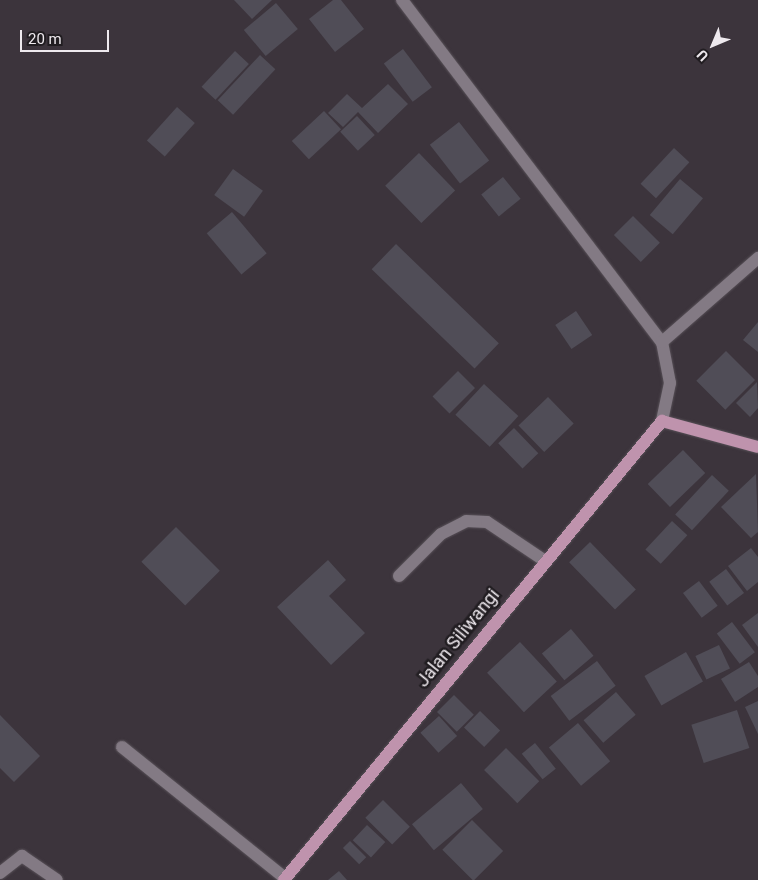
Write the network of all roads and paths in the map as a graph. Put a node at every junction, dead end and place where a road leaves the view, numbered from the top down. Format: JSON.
{"nodes":[{"id":1,"x":402,"y":0,"type":"edge"},
{"id":2,"x":758,"y":258,"type":"edge"},
{"id":3,"x":662,"y":342,"type":"junction"},
{"id":4,"x":662,"y":420,"type":"junction"},
{"id":5,"x":758,"y":447,"type":"edge"},
{"id":6,"x":544,"y":561,"type":"junction"},
{"id":7,"x":399,"y":576,"type":"dead end"},
{"id":8,"x":122,"y":747,"type":"dead end"},
{"id":9,"x":0,"y":874,"type":"edge"},
{"id":10,"x":284,"y":879,"type":"edge"},
{"id":11,"x":57,"y":880,"type":"edge"}],
"edges":[{"from":1,"to":3,"type":"street"},
{"from":2,"to":3,"type":"street"},
{"from":3,"to":4,"type":"street"},
{"from":4,"to":5,"type":"main road"},
{"from":4,"to":6,"type":"main road","name":"Jalan Siliwangi"},
{"from":6,"to":7,"type":"street"},
{"from":6,"to":10,"type":"main road","name":"Jalan Siliwangi"},
{"from":8,"to":10,"type":"street"},
{"from":9,"to":11,"type":"street"}]}
